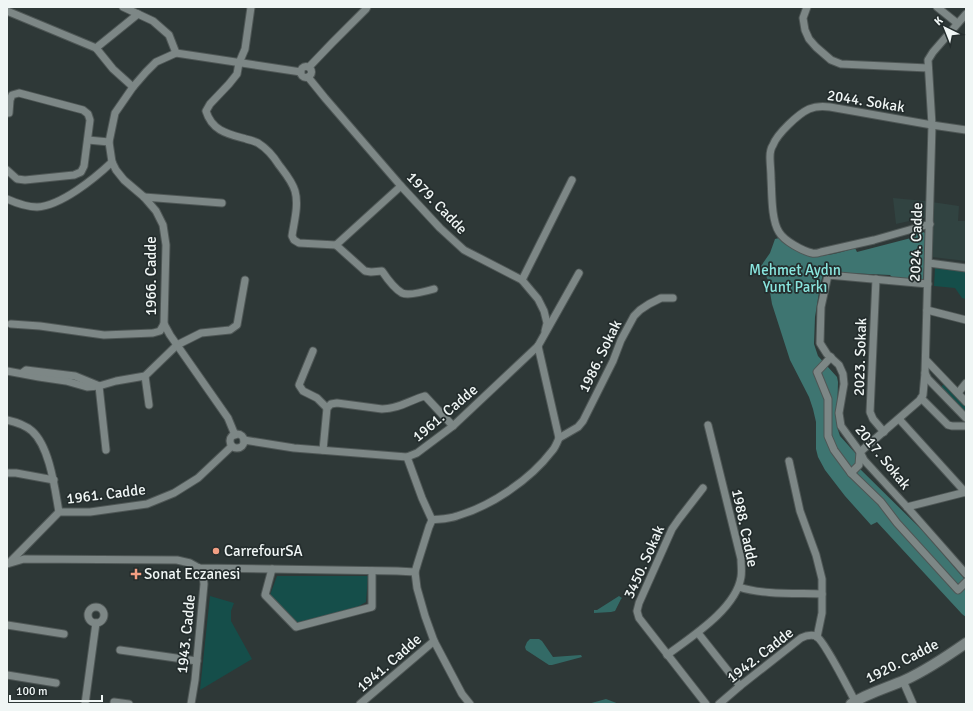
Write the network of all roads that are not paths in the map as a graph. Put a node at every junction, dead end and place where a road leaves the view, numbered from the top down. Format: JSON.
{"nodes":[{"id":1,"x":123,"y":7,"type":"edge"},
{"id":2,"x":250,"y":7,"type":"edge"},
{"id":3,"x":367,"y":7,"type":"edge"},
{"id":4,"x":807,"y":7,"type":"edge"},
{"id":5,"x":937,"y":7,"type":"edge"},
{"id":6,"x":7,"y":11,"type":"edge"},
{"id":7,"x":138,"y":14,"type":"junction"},
{"id":8,"x":966,"y":14,"type":"edge"},
{"id":9,"x":957,"y":24,"type":"junction"},
{"id":10,"x":96,"y":48,"type":"junction"},
{"id":11,"x":176,"y":53,"type":"junction"},
{"id":12,"x":239,"y":62,"type":"junction"},
{"id":13,"x":309,"y":67,"type":"junction"},
{"id":14,"x":928,"y":68,"type":"junction"},
{"id":15,"x":301,"y":72,"type":"junction"},
{"id":16,"x":308,"y":77,"type":"junction"},
{"id":17,"x":134,"y":87,"type":"junction"},
{"id":18,"x":7,"y":89,"type":"edge"},
{"id":19,"x":16,"y":93,"type":"junction"},
{"id":20,"x":7,"y":113,"type":"edge"},
{"id":21,"x":932,"y":125,"type":"junction"},
{"id":22,"x":966,"y":130,"type":"edge"},
{"id":23,"x":88,"y":140,"type":"junction"},
{"id":24,"x":109,"y":142,"type":"junction"},
{"id":25,"x":112,"y":162,"type":"junction"},
{"id":26,"x":7,"y":170,"type":"edge"},
{"id":27,"x":572,"y":180,"type":"dead end"},
{"id":28,"x":401,"y":186,"type":"junction"},
{"id":29,"x":144,"y":197,"type":"junction"},
{"id":30,"x":7,"y":199,"type":"edge"},
{"id":31,"x":222,"y":203,"type":"dead end"},
{"id":32,"x":930,"y":224,"type":"junction"},
{"id":33,"x":336,"y":245,"type":"junction"},
{"id":34,"x":929,"y":263,"type":"junction"},
{"id":35,"x":966,"y":268,"type":"edge"},
{"id":36,"x":579,"y":273,"type":"dead end"},
{"id":37,"x":876,"y":279,"type":"junction"},
{"id":38,"x":245,"y":280,"type":"dead end"},
{"id":39,"x":522,"y":280,"type":"junction"},
{"id":40,"x":928,"y":284,"type":"junction"},
{"id":41,"x":434,"y":289,"type":"dead end"},
{"id":42,"x":673,"y":298,"type":"dead end"},
{"id":43,"x":927,"y":310,"type":"junction"},
{"id":44,"x":966,"y":320,"type":"edge"},
{"id":45,"x":10,"y":324,"type":"dead end"},
{"id":46,"x":164,"y":324,"type":"junction"},
{"id":47,"x":544,"y":335,"type":"junction"},
{"id":48,"x":177,"y":345,"type":"junction"},
{"id":49,"x":538,"y":346,"type":"junction"},
{"id":50,"x":314,"y":351,"type":"dead end"},
{"id":51,"x":831,"y":357,"type":"junction"},
{"id":52,"x":926,"y":360,"type":"junction"},
{"id":53,"x":7,"y":371,"type":"edge"},
{"id":54,"x":925,"y":372,"type":"junction"},
{"id":55,"x":145,"y":376,"type":"junction"},
{"id":56,"x":944,"y":379,"type":"junction"},
{"id":57,"x":966,"y":383,"type":"edge"},
{"id":58,"x":924,"y":385,"type":"junction"},
{"id":59,"x":100,"y":386,"type":"junction"},
{"id":60,"x":936,"y":386,"type":"junction"},
{"id":61,"x":958,"y":394,"type":"junction"},
{"id":62,"x":921,"y":398,"type":"junction"},
{"id":63,"x":966,"y":402,"type":"edge"},
{"id":64,"x":149,"y":405,"type":"dead end"},
{"id":65,"x":327,"y":408,"type":"junction"},
{"id":66,"x":966,"y":418,"type":"edge"},
{"id":67,"x":899,"y":419,"type":"junction"},
{"id":68,"x":7,"y":420,"type":"edge"},
{"id":69,"x":708,"y":425,"type":"dead end"},
{"id":70,"x":453,"y":426,"type":"junction"},
{"id":71,"x":966,"y":426,"type":"edge"},
{"id":72,"x":884,"y":432,"type":"junction"},
{"id":73,"x":235,"y":435,"type":"junction"},
{"id":74,"x":559,"y":438,"type":"junction"},
{"id":75,"x":244,"y":440,"type":"junction"},
{"id":76,"x":232,"y":446,"type":"junction"},
{"id":77,"x":106,"y":450,"type":"dead end"},
{"id":78,"x":323,"y":450,"type":"junction"},
{"id":79,"x":860,"y":452,"type":"junction"},
{"id":80,"x":407,"y":457,"type":"junction"},
{"id":81,"x":789,"y":461,"type":"dead end"},
{"id":82,"x":851,"y":472,"type":"junction"},
{"id":83,"x":7,"y":473,"type":"edge"},
{"id":84,"x":54,"y":480,"type":"junction"},
{"id":85,"x":703,"y":488,"type":"dead end"},
{"id":86,"x":966,"y":492,"type":"edge"},
{"id":87,"x":907,"y":507,"type":"junction"},
{"id":88,"x":59,"y":512,"type":"junction"},
{"id":89,"x":432,"y":520,"type":"junction"},
{"id":90,"x":8,"y":563,"type":"edge"},
{"id":91,"x":198,"y":568,"type":"junction"},
{"id":92,"x":272,"y":569,"type":"junction"},
{"id":93,"x":372,"y":570,"type":"junction"},
{"id":94,"x":415,"y":572,"type":"junction"},
{"id":95,"x":966,"y":574,"type":"edge"},
{"id":96,"x":966,"y":582,"type":"edge"},
{"id":97,"x":739,"y":587,"type":"junction"},
{"id":98,"x":822,"y":594,"type":"junction"},
{"id":99,"x":96,"y":623,"type":"dead end"},
{"id":100,"x":7,"y":625,"type":"edge"},
{"id":101,"x":698,"y":633,"type":"junction"},
{"id":102,"x":64,"y":634,"type":"dead end"},
{"id":103,"x":817,"y":637,"type":"junction"},
{"id":104,"x":434,"y":641,"type":"junction"},
{"id":105,"x":966,"y":643,"type":"edge"},
{"id":106,"x":120,"y":650,"type":"dead end"},
{"id":107,"x":667,"y":655,"type":"junction"},
{"id":108,"x":196,"y":661,"type":"junction"},
{"id":109,"x":7,"y":675,"type":"edge"},
{"id":110,"x":903,"y":681,"type":"junction"},
{"id":111,"x":56,"y":683,"type":"dead end"},
{"id":112,"x":740,"y":686,"type":"junction"},
{"id":113,"x":114,"y":702,"type":"dead end"},
{"id":114,"x":857,"y":702,"type":"edge"},
{"id":115,"x":468,"y":703,"type":"edge"},
{"id":116,"x":84,"y":704,"type":"edge"},
{"id":117,"x":129,"y":704,"type":"edge"},
{"id":118,"x":191,"y":704,"type":"edge"},
{"id":119,"x":360,"y":704,"type":"edge"},
{"id":120,"x":706,"y":704,"type":"edge"},
{"id":121,"x":719,"y":704,"type":"edge"},
{"id":122,"x":913,"y":704,"type":"edge"}],
"edges":[{"from":1,"to":7,"type":"street"},
{"from":2,"to":12,"type":"street"},
{"from":3,"to":13,"type":"street"},
{"from":4,"to":14,"type":"street"},
{"from":5,"to":9,"type":"street"},
{"from":6,"to":10,"type":"street"},
{"from":7,"to":10,"type":"street"},
{"from":7,"to":11,"type":"street"},
{"from":8,"to":9,"type":"street"},
{"from":9,"to":14,"type":"street"},
{"from":10,"to":17,"type":"street"},
{"from":11,"to":12,"type":"street"},
{"from":11,"to":17,"type":"street","name":"1966. Cadde"},
{"from":12,"to":15,"type":"street"},
{"from":12,"to":33,"type":"street"},
{"from":13,"to":15,"type":"street"},
{"from":13,"to":16,"type":"street"},
{"from":14,"to":21,"type":"street","name":"2024. Cadde"},
{"from":15,"to":16,"type":"street"},
{"from":16,"to":28,"type":"street","name":"1979. Cadde"},
{"from":17,"to":24,"type":"street","name":"1966. Cadde"},
{"from":18,"to":19,"type":"street"},
{"from":19,"to":20,"type":"street"},
{"from":19,"to":23,"type":"street"},
{"from":21,"to":22,"type":"street","name":"2044. Sokak"},
{"from":21,"to":32,"type":"street","name":"2024. Cadde"},
{"from":21,"to":32,"type":"street","name":"2044. Sokak"},
{"from":23,"to":24,"type":"street"},
{"from":23,"to":26,"type":"street"},
{"from":24,"to":25,"type":"street","name":"1966. Cadde"},
{"from":25,"to":29,"type":"street","name":"1966. Cadde"},
{"from":25,"to":30,"type":"street"},
{"from":27,"to":39,"type":"street"},
{"from":28,"to":33,"type":"street"},
{"from":28,"to":39,"type":"street","name":"1979. Cadde"},
{"from":29,"to":31,"type":"street"},
{"from":29,"to":46,"type":"street","name":"1966. Cadde"},
{"from":32,"to":34,"type":"street","name":"2024. Cadde"},
{"from":33,"to":41,"type":"street"},
{"from":34,"to":35,"type":"street"},
{"from":34,"to":40,"type":"street","name":"2024. Cadde"},
{"from":36,"to":47,"type":"street","name":"1961. Cadde"},
{"from":37,"to":40,"type":"street","name":"2017. Sokak"},
{"from":37,"to":51,"type":"street","name":"2017. Sokak"},
{"from":37,"to":72,"type":"street","name":"2023. Sokak"},
{"from":38,"to":48,"type":"street"},
{"from":39,"to":47,"type":"street","name":"1979. Cadde"},
{"from":40,"to":43,"type":"street","name":"2024. Cadde"},
{"from":42,"to":74,"type":"street","name":"1986. Sokak"},
{"from":43,"to":44,"type":"street"},
{"from":43,"to":52,"type":"street","name":"2024. Cadde"},
{"from":45,"to":46,"type":"street"},
{"from":46,"to":48,"type":"street","name":"1966. Cadde"},
{"from":47,"to":49,"type":"street","name":"1961. Cadde"},
{"from":48,"to":55,"type":"street"},
{"from":48,"to":73,"type":"street","name":"1966. Cadde"},
{"from":49,"to":70,"type":"street","name":"1961. Cadde"},
{"from":49,"to":74,"type":"street"},
{"from":50,"to":65,"type":"street"},
{"from":51,"to":79,"type":"street","name":"2017. Sokak"},
{"from":51,"to":82,"type":"street"},
{"from":52,"to":54,"type":"street","name":"2024. Cadde"},
{"from":52,"to":56,"type":"street"},
{"from":53,"to":59,"type":"street"},
{"from":54,"to":58,"type":"street","name":"2024. Cadde"},
{"from":54,"to":60,"type":"street"},
{"from":55,"to":59,"type":"street"},
{"from":55,"to":64,"type":"street"},
{"from":56,"to":60,"type":"street"},
{"from":56,"to":61,"type":"street"},
{"from":57,"to":61,"type":"street"},
{"from":58,"to":60,"type":"street"},
{"from":58,"to":62,"type":"street","name":"2024. Cadde"},
{"from":59,"to":77,"type":"street"},
{"from":60,"to":66,"type":"street"},
{"from":61,"to":63,"type":"street"},
{"from":62,"to":67,"type":"street"},
{"from":62,"to":71,"type":"street"},
{"from":65,"to":70,"type":"street"},
{"from":65,"to":78,"type":"street"},
{"from":67,"to":72,"type":"street"},
{"from":67,"to":86,"type":"street"},
{"from":68,"to":84,"type":"street"},
{"from":69,"to":97,"type":"street","name":"1988. Cadde"},
{"from":70,"to":80,"type":"street","name":"1961. Cadde"},
{"from":72,"to":79,"type":"street"},
{"from":73,"to":75,"type":"street"},
{"from":73,"to":76,"type":"street"},
{"from":74,"to":89,"type":"street"},
{"from":75,"to":76,"type":"street"},
{"from":75,"to":78,"type":"street","name":"1961. Cadde"},
{"from":76,"to":88,"type":"street","name":"1961. Cadde"},
{"from":78,"to":80,"type":"street","name":"1961. Cadde"},
{"from":79,"to":82,"type":"street"},
{"from":79,"to":87,"type":"street","name":"2017. Sokak"},
{"from":80,"to":89,"type":"street"},
{"from":81,"to":98,"type":"street"},
{"from":82,"to":96,"type":"street"},
{"from":83,"to":84,"type":"street"},
{"from":84,"to":88,"type":"street"},
{"from":85,"to":107,"type":"street","name":"3450. Sokak"},
{"from":86,"to":87,"type":"street"},
{"from":87,"to":95,"type":"street","name":"2017. Sokak"},
{"from":88,"to":90,"type":"street","name":"1961. Cadde"},
{"from":89,"to":94,"type":"street"},
{"from":90,"to":91,"type":"street"},
{"from":91,"to":92,"type":"street"},
{"from":91,"to":108,"type":"street","name":"1943. Cadde"},
{"from":92,"to":93,"type":"street"},
{"from":92,"to":93,"type":"street"},
{"from":93,"to":94,"type":"street"},
{"from":94,"to":104,"type":"street"},
{"from":97,"to":98,"type":"street"},
{"from":97,"to":101,"type":"street","name":"1988. Cadde"},
{"from":98,"to":103,"type":"street"},
{"from":99,"to":116,"type":"street"},
{"from":100,"to":102,"type":"street"},
{"from":101,"to":107,"type":"street","name":"1988. Cadde"},
{"from":101,"to":112,"type":"street"},
{"from":103,"to":112,"type":"street","name":"1942. Cadde"},
{"from":103,"to":114,"type":"street","name":"1942. Cadde"},
{"from":104,"to":115,"type":"street"},
{"from":104,"to":119,"type":"street","name":"1941. Cadde"},
{"from":105,"to":110,"type":"main road","name":"1920. Cadde"},
{"from":106,"to":108,"type":"street"},
{"from":107,"to":120,"type":"street","name":"3450. Sokak"},
{"from":108,"to":118,"type":"street","name":"1943. Cadde"},
{"from":109,"to":111,"type":"street"},
{"from":110,"to":114,"type":"main road","name":"1920. Cadde"},
{"from":110,"to":122,"type":"street"},
{"from":112,"to":121,"type":"street","name":"1942. Cadde"},
{"from":113,"to":117,"type":"street"}]}
